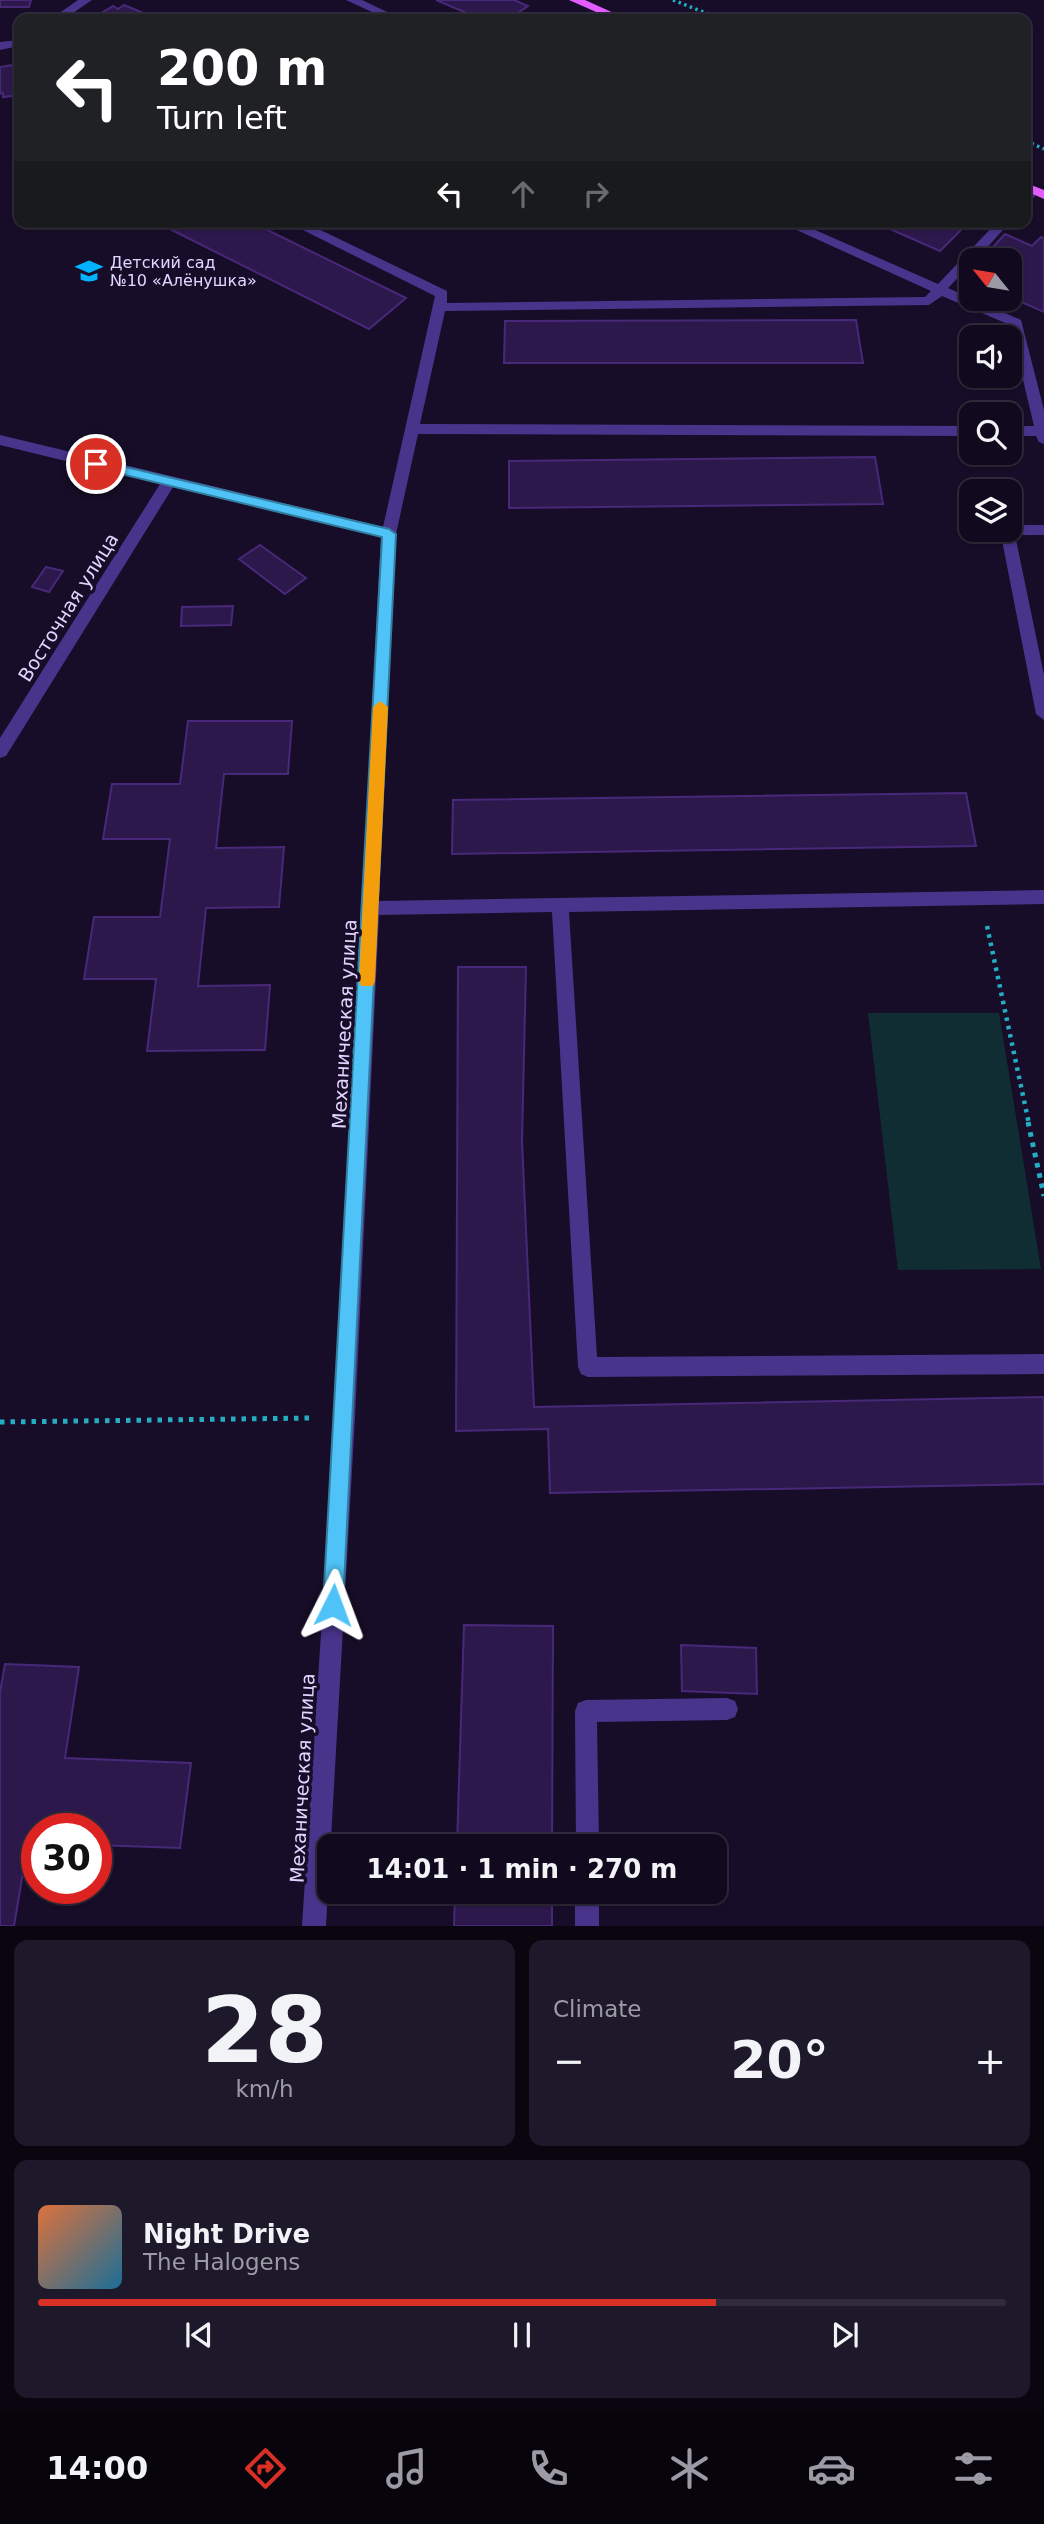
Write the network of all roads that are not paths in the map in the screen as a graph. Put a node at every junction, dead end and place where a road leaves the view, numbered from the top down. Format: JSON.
{"nodes":[{"id":1,"x":86,"y":0,"type":"edge"},
{"id":2,"x":352,"y":0,"type":"edge"},
{"id":3,"x":575,"y":0,"type":"edge"},
{"id":4,"x":65,"y":14,"type":"edge"},
{"id":5,"x":384,"y":14,"type":"edge"},
{"id":6,"x":609,"y":14,"type":"edge"},
{"id":7,"x":305,"y":228,"type":"edge"},
{"id":8,"x":799,"y":228,"type":"edge"},
{"id":9,"x":998,"y":228,"type":"edge"},
{"id":10,"x":939,"y":290,"type":"junction"},
{"id":11,"x":439,"y":307,"type":"junction"},
{"id":12,"x":412,"y":429,"type":"junction"},
{"id":13,"x":959,"y":431,"type":"edge"},
{"id":14,"x":1022,"y":432,"type":"edge"},
{"id":15,"x":1043,"y":435,"type":"edge"},
{"id":16,"x":0,"y":440,"type":"edge"},
{"id":17,"x":169,"y":482,"type":"junction"},
{"id":18,"x":1022,"y":530,"type":"edge"},
{"id":19,"x":1044,"y":530,"type":"edge"},
{"id":20,"x":389,"y":534,"type":"junction"},
{"id":21,"x":1010,"y":542,"type":"edge"},
{"id":22,"x":1044,"y":714,"type":"edge"},
{"id":23,"x":0,"y":752,"type":"edge"},
{"id":24,"x":1044,"y":897,"type":"edge"},
{"id":25,"x":560,"y":904,"type":"junction"},
{"id":26,"x":370,"y":908,"type":"junction"},
{"id":27,"x":1044,"y":1364,"type":"edge"},
{"id":28,"x":727,"y":1709,"type":"dead end"},
{"id":29,"x":587,"y":1834,"type":"edge"},
{"id":30,"x":587,"y":1904,"type":"edge"},
{"id":31,"x":314,"y":1926,"type":"edge"},
{"id":32,"x":587,"y":1926,"type":"edge"}],
"edges":[{"from":1,"to":4,"type":"street"},
{"from":2,"to":5,"type":"street"},
{"from":3,"to":6,"type":"main road"},
{"from":7,"to":11,"type":"street"},
{"from":8,"to":10,"type":"street"},
{"from":9,"to":10,"type":"street"},
{"from":10,"to":11,"type":"street"},
{"from":10,"to":15,"type":"street"},
{"from":11,"to":12,"type":"street","name":"Механическая улица"},
{"from":12,"to":13,"type":"street"},
{"from":12,"to":20,"type":"street","name":"Механическая улица"},
{"from":14,"to":15,"type":"street"},
{"from":16,"to":17,"type":"street"},
{"from":17,"to":20,"type":"street"},
{"from":17,"to":23,"type":"street","name":"Восточная улица"},
{"from":18,"to":19,"type":"street"},
{"from":20,"to":26,"type":"street","name":"Механическая улица"},
{"from":21,"to":22,"type":"street"},
{"from":24,"to":25,"type":"street"},
{"from":25,"to":26,"type":"street"},
{"from":25,"to":27,"type":"street"},
{"from":26,"to":31,"type":"street","name":"Механическая улица"},
{"from":28,"to":29,"type":"street"},
{"from":30,"to":32,"type":"street"}]}
